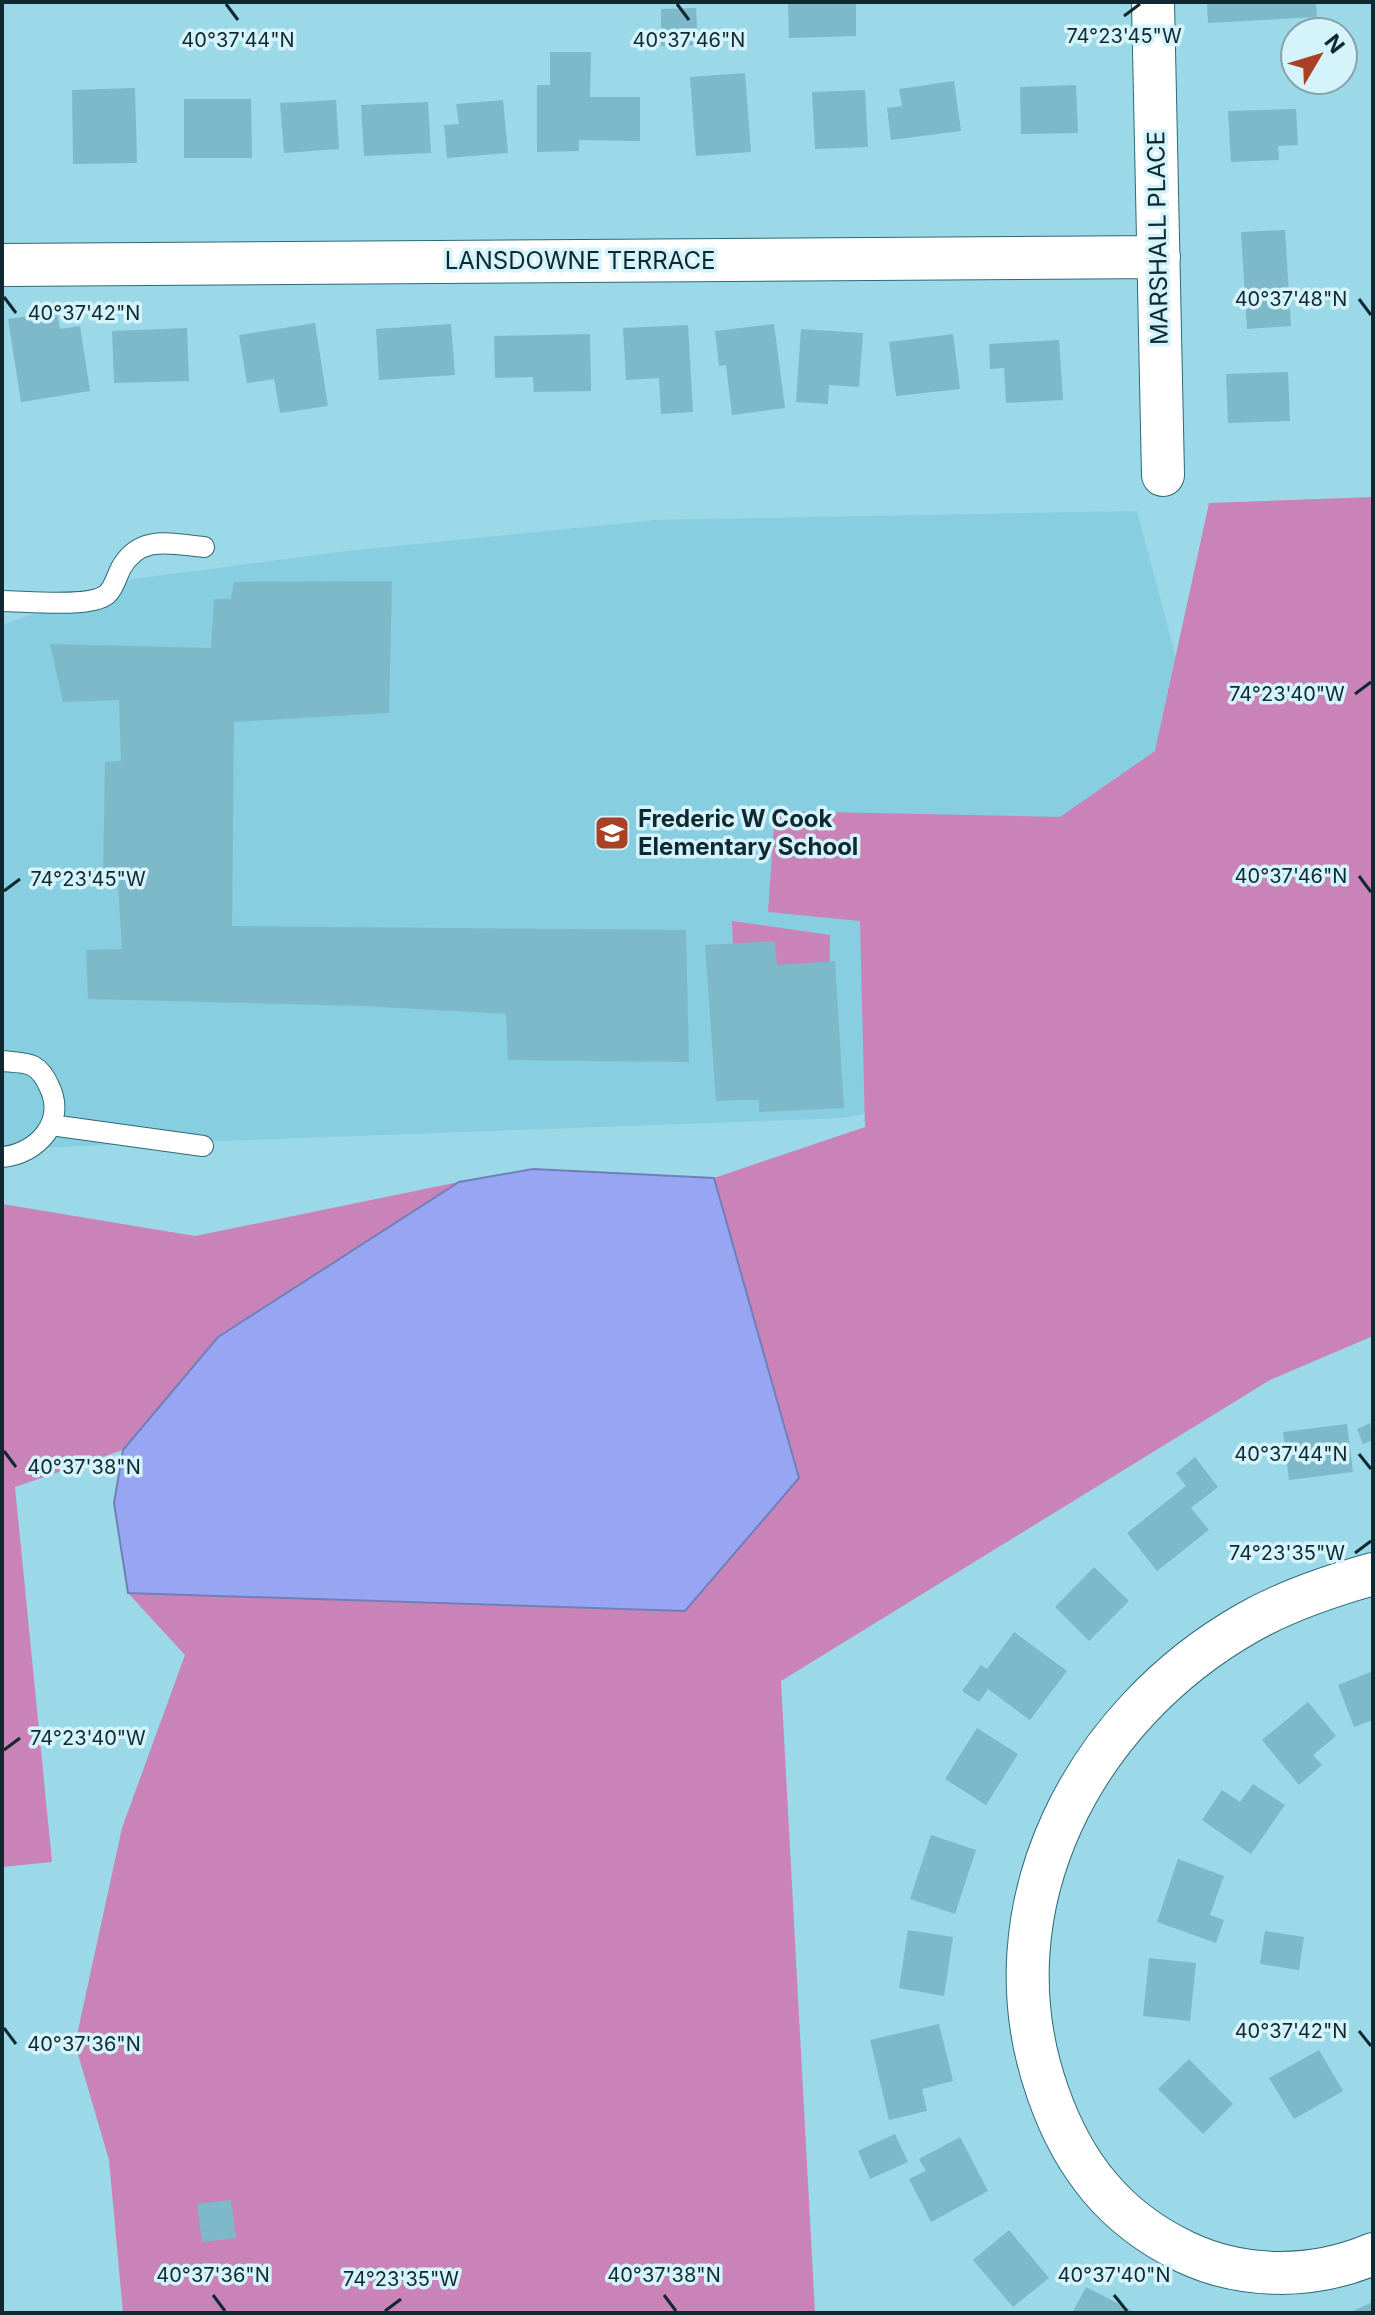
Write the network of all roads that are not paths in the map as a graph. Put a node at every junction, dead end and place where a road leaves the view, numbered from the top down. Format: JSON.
{"nodes":[{"id":1,"x":1153,"y":2,"type":"edge"},
{"id":2,"x":1159,"y":257,"type":"junction"},
{"id":3,"x":2,"y":265,"type":"edge"},
{"id":4,"x":1163,"y":475,"type":"dead end"},
{"id":5,"x":204,"y":547,"type":"dead end"},
{"id":6,"x":2,"y":601,"type":"edge"},
{"id":7,"x":2,"y":1061,"type":"edge"},
{"id":8,"x":51,"y":1125,"type":"junction"},
{"id":9,"x":203,"y":1146,"type":"dead end"},
{"id":10,"x":2,"y":1157,"type":"edge"},
{"id":11,"x":1373,"y":1574,"type":"edge"},
{"id":12,"x":1373,"y":2254,"type":"edge"}],
"edges":[{"from":1,"to":2,"type":"street","name":"MARSHALL PLACE"},
{"from":2,"to":3,"type":"street","name":"LANSDOWNE TERRACE"},
{"from":2,"to":4,"type":"street","name":"MARSHALL PLACE"},
{"from":5,"to":6,"type":"lane"},
{"from":7,"to":8,"type":"lane"},
{"from":8,"to":9,"type":"lane"},
{"from":8,"to":10,"type":"lane"},
{"from":11,"to":12,"type":"street"}]}
